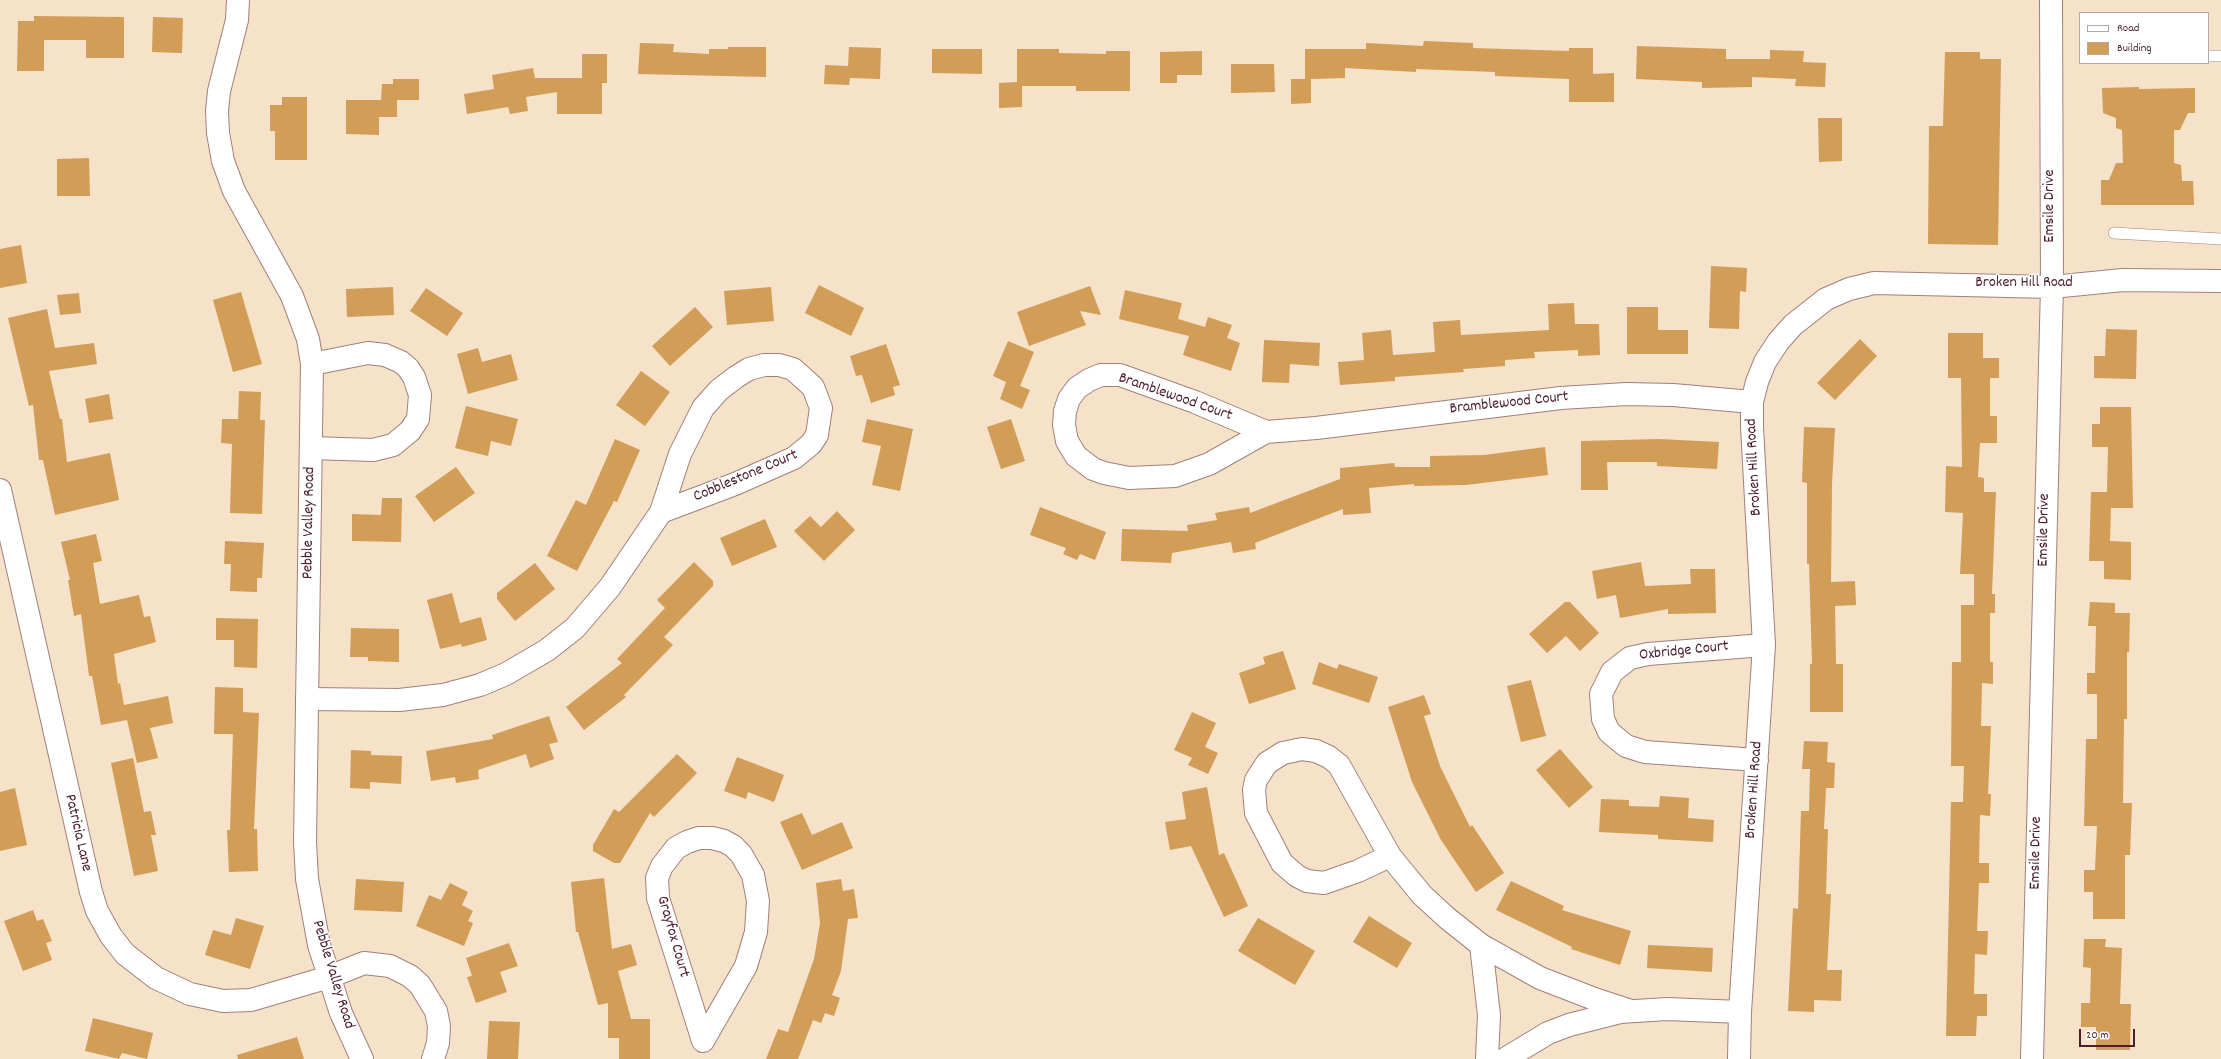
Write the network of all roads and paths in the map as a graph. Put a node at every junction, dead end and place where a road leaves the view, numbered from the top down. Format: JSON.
{"nodes":[{"id":1,"x":238,"y":0,"type":"edge"},
{"id":2,"x":2051,"y":0,"type":"edge"},
{"id":3,"x":2209,"y":56,"type":"edge"},
{"id":4,"x":2221,"y":56,"type":"edge"},
{"id":5,"x":2114,"y":233,"type":"dead end"},
{"id":6,"x":2221,"y":239,"type":"edge"},
{"id":7,"x":2221,"y":281,"type":"edge"},
{"id":8,"x":2052,"y":287,"type":"junction"},
{"id":9,"x":312,"y":364,"type":"junction"},
{"id":10,"x":1752,"y":402,"type":"junction"},
{"id":11,"x":1266,"y":432,"type":"junction"},
{"id":12,"x":312,"y":448,"type":"junction"},
{"id":13,"x":0,"y":490,"type":"edge"},
{"id":14,"x":661,"y":512,"type":"junction"},
{"id":15,"x":1764,"y":645,"type":"junction"},
{"id":16,"x":307,"y":699,"type":"junction"},
{"id":17,"x":1757,"y":760,"type":"junction"},
{"id":18,"x":1390,"y":856,"type":"junction"},
{"id":19,"x":1482,"y":945,"type":"junction"},
{"id":20,"x":329,"y":977,"type":"junction"},
{"id":21,"x":1631,"y":1010,"type":"junction"},
{"id":22,"x":1740,"y":1012,"type":"junction"},
{"id":23,"x":700,"y":1050,"type":"edge"},
{"id":24,"x":362,"y":1059,"type":"edge"},
{"id":25,"x":433,"y":1059,"type":"edge"},
{"id":26,"x":1487,"y":1059,"type":"edge"},
{"id":27,"x":1505,"y":1059,"type":"edge"},
{"id":28,"x":1739,"y":1059,"type":"edge"},
{"id":29,"x":2032,"y":1059,"type":"edge"}],
"edges":[{"from":1,"to":9,"type":"street","name":"Pebble Valley Road"},
{"from":2,"to":8,"type":"street","name":"Emsile Drive"},
{"from":3,"to":4,"type":"lane"},
{"from":5,"to":6,"type":"lane"},
{"from":7,"to":8,"type":"street","name":"Broken Hill Road"},
{"from":8,"to":10,"type":"street","name":"Broken Hill Road"},
{"from":8,"to":29,"type":"street","name":"Emsile Drive"},
{"from":9,"to":12,"type":"street","name":"Pebble Valley Road"},
{"from":9,"to":12,"type":"street"},
{"from":10,"to":11,"type":"street","name":"Bramblewood Court"},
{"from":10,"to":15,"type":"street","name":"Broken Hill Road"},
{"from":11,"to":11,"type":"street","name":"Bramblewood Court"},
{"from":12,"to":16,"type":"street","name":"Pebble Valley Road"},
{"from":13,"to":20,"type":"street","name":"Patricia Lane"},
{"from":14,"to":14,"type":"street","name":"Cobblestone Court"},
{"from":14,"to":16,"type":"street","name":"Cobblestone Court"},
{"from":15,"to":17,"type":"street","name":"Broken Hill Road"},
{"from":15,"to":17,"type":"street","name":"Oxbridge Court"},
{"from":16,"to":20,"type":"street","name":"Pebble Valley Road"},
{"from":17,"to":22,"type":"street","name":"Broken Hill Road"},
{"from":18,"to":18,"type":"street"},
{"from":18,"to":19,"type":"street"},
{"from":19,"to":21,"type":"street"},
{"from":19,"to":26,"type":"street"},
{"from":20,"to":24,"type":"street","name":"Pebble Valley Road"},
{"from":20,"to":25,"type":"street","name":"Patricia Lane"},
{"from":21,"to":22,"type":"street"},
{"from":21,"to":27,"type":"street"},
{"from":22,"to":28,"type":"street","name":"Broken Hill Road"},
{"from":23,"to":23,"type":"street","name":"Grayfox Court"}]}
